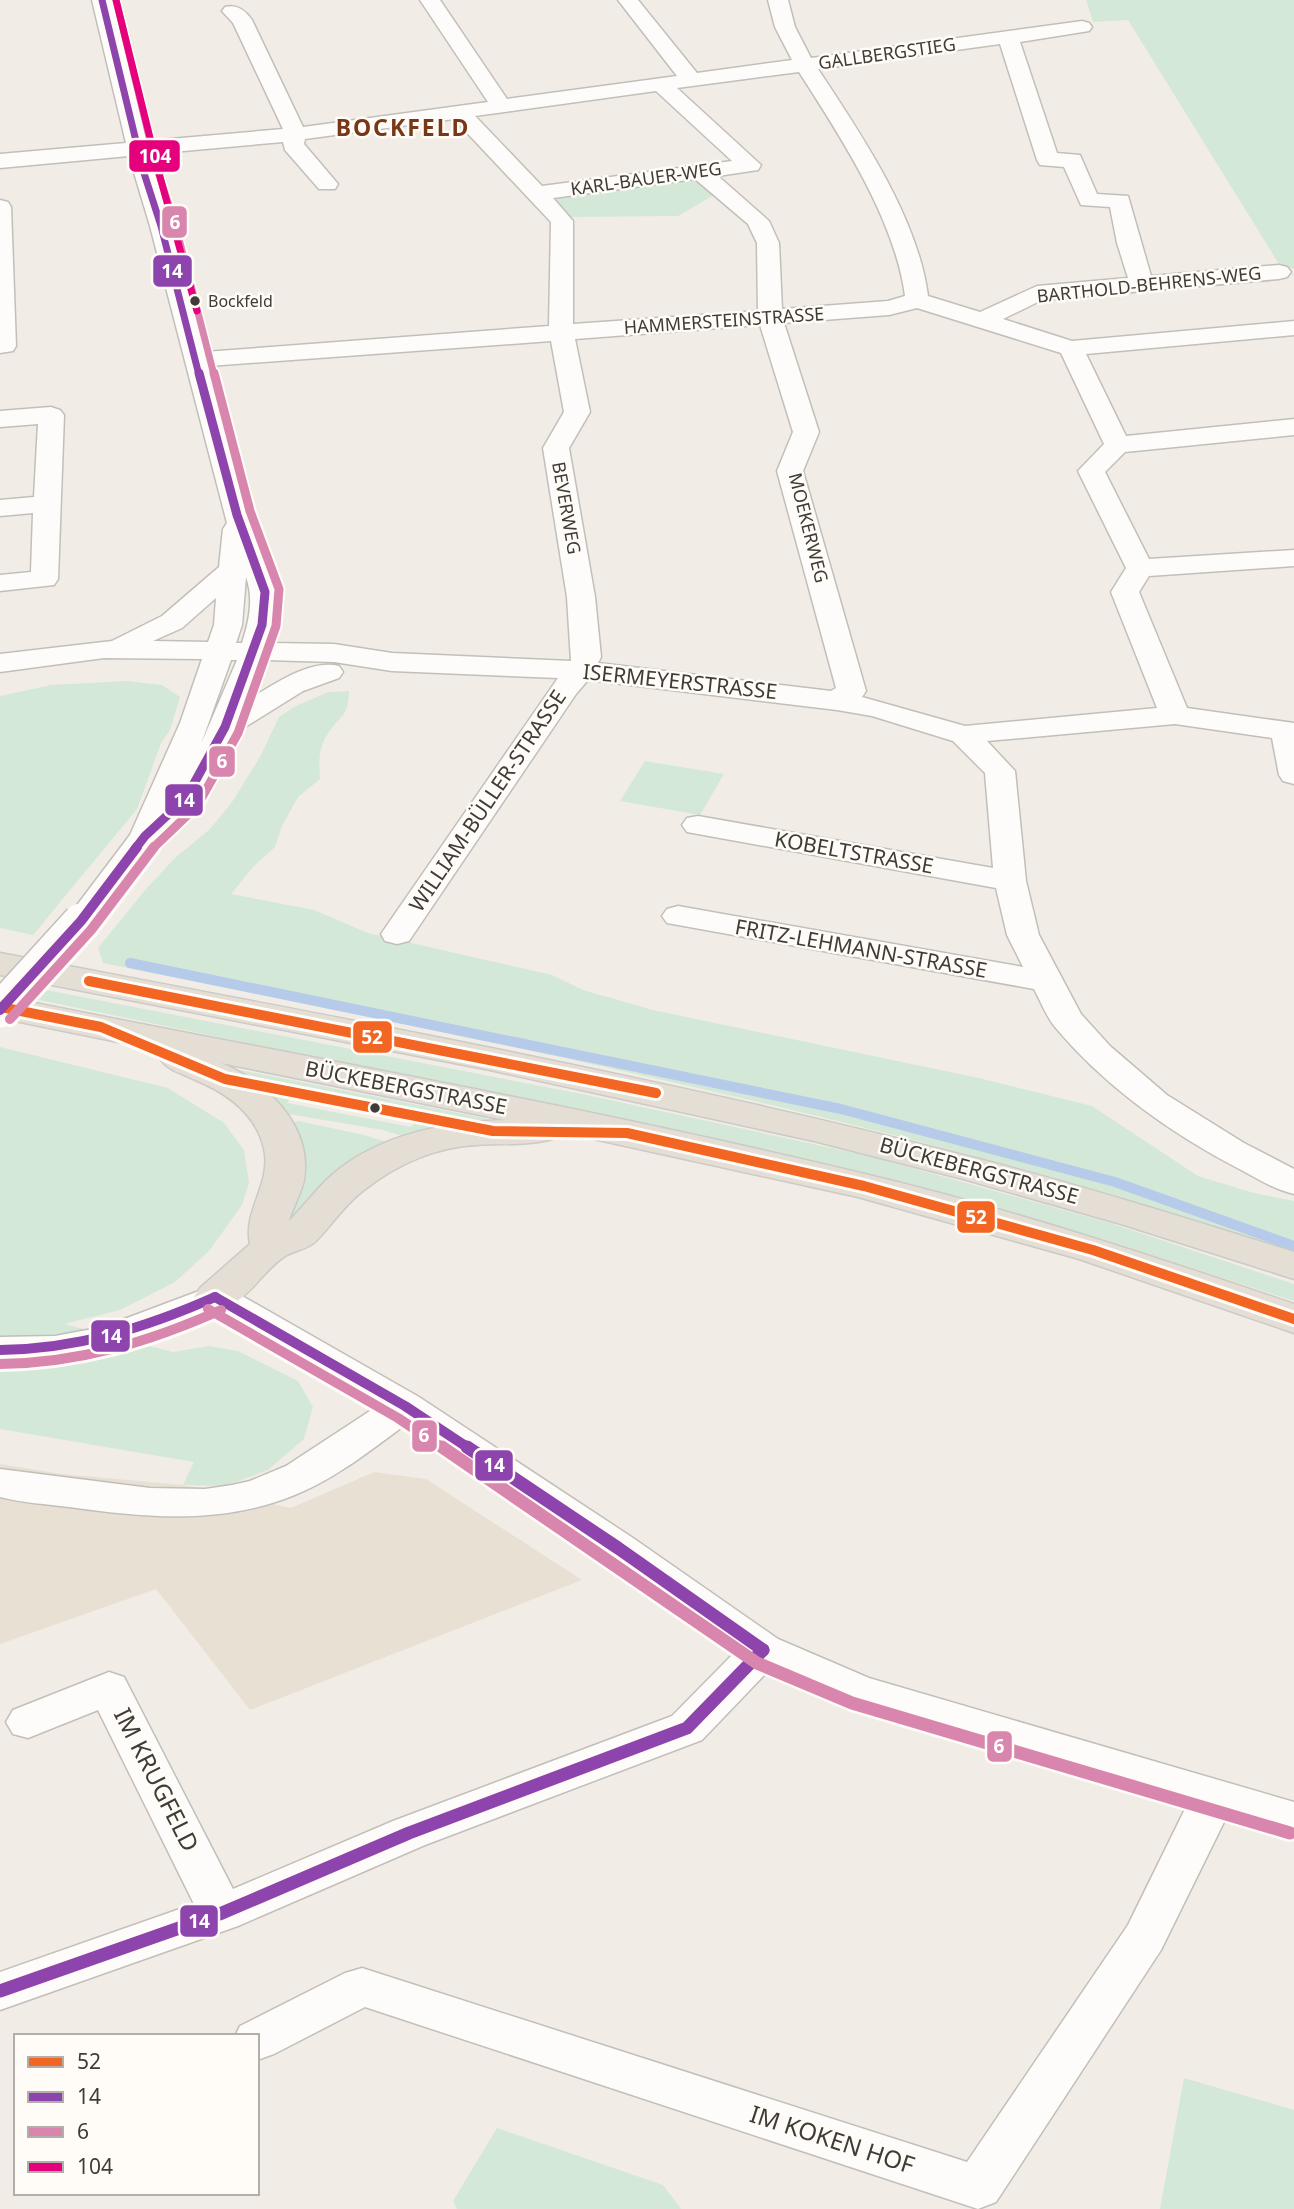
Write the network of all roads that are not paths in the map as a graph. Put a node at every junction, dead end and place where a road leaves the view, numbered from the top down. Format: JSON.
{"nodes":[{"id":1,"x":102,"y":0,"type":"edge"},
{"id":2,"x":430,"y":0,"type":"edge"},
{"id":3,"x":628,"y":0,"type":"edge"},
{"id":4,"x":778,"y":0,"type":"edge"},
{"id":5,"x":232,"y":11,"type":"dead end"},
{"id":6,"x":1082,"y":27,"type":"dead end"},
{"id":7,"x":1009,"y":37,"type":"junction"},
{"id":8,"x":804,"y":66,"type":"junction"},
{"id":9,"x":692,"y":81,"type":"junction"},
{"id":10,"x":661,"y":85,"type":"junction"},
{"id":11,"x":501,"y":106,"type":"junction"},
{"id":12,"x":458,"y":112,"type":"junction"},
{"id":13,"x":296,"y":134,"type":"junction"},
{"id":14,"x":139,"y":150,"type":"junction"},
{"id":15,"x":0,"y":161,"type":"edge"},
{"id":16,"x":700,"y":172,"type":"junction"},
{"id":17,"x":327,"y":184,"type":"dead end"},
{"id":18,"x":534,"y":194,"type":"junction"},
{"id":19,"x":0,"y":207,"type":"edge"},
{"id":20,"x":1279,"y":272,"type":"dead end"},
{"id":21,"x":1142,"y":284,"type":"junction"},
{"id":22,"x":917,"y":300,"type":"junction"},
{"id":23,"x":770,"y":318,"type":"junction"},
{"id":24,"x":983,"y":320,"type":"junction"},
{"id":25,"x":1294,"y":328,"type":"edge"},
{"id":26,"x":561,"y":332,"type":"junction"},
{"id":27,"x":0,"y":346,"type":"edge"},
{"id":28,"x":1071,"y":348,"type":"junction"},
{"id":29,"x":197,"y":360,"type":"junction"},
{"id":30,"x":0,"y":419,"type":"edge"},
{"id":31,"x":1294,"y":427,"type":"edge"},
{"id":32,"x":1117,"y":446,"type":"junction"},
{"id":33,"x":47,"y":504,"type":"junction"},
{"id":34,"x":0,"y":508,"type":"edge"},
{"id":35,"x":237,"y":515,"type":"junction"},
{"id":36,"x":1294,"y":558,"type":"edge"},
{"id":37,"x":1140,"y":568,"type":"junction"},
{"id":38,"x":233,"y":569,"type":"junction"},
{"id":39,"x":0,"y":583,"type":"edge"},
{"id":40,"x":104,"y":649,"type":"junction"},
{"id":41,"x":218,"y":660,"type":"junction"},
{"id":42,"x":251,"y":661,"type":"junction"},
{"id":43,"x":392,"y":662,"type":"junction"},
{"id":44,"x":0,"y":663,"type":"edge"},
{"id":45,"x":581,"y":670,"type":"junction"},
{"id":46,"x":329,"y":672,"type":"junction"},
{"id":47,"x":0,"y":679,"type":"edge"},
{"id":48,"x":837,"y":701,"type":"junction"},
{"id":49,"x":1175,"y":715,"type":"junction"},
{"id":50,"x":225,"y":727,"type":"junction"},
{"id":51,"x":1290,"y":733,"type":"edge"},
{"id":52,"x":964,"y":735,"type":"junction"},
{"id":53,"x":1294,"y":775,"type":"edge"},
{"id":54,"x":698,"y":825,"type":"dead end"},
{"id":55,"x":145,"y":836,"type":"junction"},
{"id":56,"x":1010,"y":881,"type":"junction"},
{"id":57,"x":678,"y":916,"type":"dead end"},
{"id":58,"x":397,"y":934,"type":"dead end"},
{"id":59,"x":1,"y":963,"type":"edge"},
{"id":60,"x":1044,"y":981,"type":"junction"},
{"id":61,"x":0,"y":1008,"type":"edge"},
{"id":62,"x":101,"y":1027,"type":"junction"},
{"id":63,"x":627,"y":1133,"type":"junction"},
{"id":64,"x":1294,"y":1183,"type":"edge"},
{"id":65,"x":271,"y":1247,"type":"junction"},
{"id":66,"x":1294,"y":1266,"type":"edge"},
{"id":67,"x":215,"y":1297,"type":"junction"},
{"id":68,"x":1294,"y":1319,"type":"edge"},
{"id":69,"x":0,"y":1350,"type":"edge"},
{"id":70,"x":405,"y":1406,"type":"junction"},
{"id":71,"x":0,"y":1483,"type":"edge"},
{"id":72,"x":763,"y":1650,"type":"junction"},
{"id":73,"x":28,"y":1722,"type":"dead end"},
{"id":74,"x":1214,"y":1796,"type":"junction"},
{"id":75,"x":1294,"y":1819,"type":"edge"},
{"id":76,"x":222,"y":1913,"type":"junction"},
{"id":77,"x":0,"y":1991,"type":"edge"},
{"id":78,"x":259,"y":2038,"type":"edge"}],
"edges":[{"from":1,"to":14,"type":"street"},
{"from":2,"to":11,"type":"street"},
{"from":3,"to":9,"type":"street"},
{"from":4,"to":8,"type":"street"},
{"from":5,"to":13,"type":"street"},
{"from":6,"to":7,"type":"street","name":"GALLBERGSTIEG"},
{"from":7,"to":8,"type":"street","name":"GALLBERGSTIEG"},
{"from":7,"to":21,"type":"street"},
{"from":8,"to":9,"type":"street","name":"GALLBERGSTIEG"},
{"from":8,"to":22,"type":"street"},
{"from":9,"to":10,"type":"street","name":"GALLBERGSTIEG"},
{"from":10,"to":11,"type":"street","name":"GALLBERGSTIEG"},
{"from":10,"to":16,"type":"street","name":"KARL-BAUER-WEG"},
{"from":11,"to":12,"type":"street","name":"GALLBERGSTIEG"},
{"from":12,"to":13,"type":"street","name":"GALLBERGSTIEG"},
{"from":12,"to":18,"type":"street"},
{"from":13,"to":14,"type":"street","name":"GALLBERGSTIEG"},
{"from":13,"to":17,"type":"street"},
{"from":14,"to":15,"type":"street","name":"GALLBERGSTIEG"},
{"from":14,"to":29,"type":"street"},
{"from":16,"to":18,"type":"street","name":"KARL-BAUER-WEG"},
{"from":16,"to":23,"type":"street","name":"MOEKERWEG"},
{"from":18,"to":26,"type":"street","name":"BEVERWEG"},
{"from":19,"to":27,"type":"street"},
{"from":20,"to":21,"type":"street","name":"BARTHOLD-BEHRENS-WEG"},
{"from":21,"to":24,"type":"street","name":"BARTHOLD-BEHRENS-WEG"},
{"from":22,"to":23,"type":"street","name":"HAMMERSTEINSTRASSE"},
{"from":22,"to":24,"type":"street"},
{"from":23,"to":26,"type":"street","name":"HAMMERSTEINSTRASSE"},
{"from":23,"to":48,"type":"street","name":"MOEKERWEG"},
{"from":24,"to":28,"type":"street"},
{"from":25,"to":28,"type":"street"},
{"from":26,"to":29,"type":"street","name":"HAMMERSTEINSTRASSE"},
{"from":26,"to":45,"type":"street","name":"BEVERWEG"},
{"from":28,"to":32,"type":"street"},
{"from":29,"to":35,"type":"street"},
{"from":30,"to":33,"type":"street"},
{"from":31,"to":32,"type":"street"},
{"from":32,"to":37,"type":"street"},
{"from":33,"to":34,"type":"street"},
{"from":33,"to":39,"type":"street"},
{"from":35,"to":38,"type":"street"},
{"from":35,"to":42,"type":"street"},
{"from":36,"to":37,"type":"street"},
{"from":37,"to":49,"type":"street"},
{"from":38,"to":40,"type":"street"},
{"from":38,"to":41,"type":"street"},
{"from":40,"to":41,"type":"street"},
{"from":40,"to":44,"type":"street"},
{"from":41,"to":42,"type":"street","name":"ISERMEYERSTRASSE"},
{"from":41,"to":47,"type":"street"},
{"from":41,"to":55,"type":"street"},
{"from":42,"to":43,"type":"street","name":"ISERMEYERSTRASSE"},
{"from":42,"to":46,"type":"street","name":"ISERMEYERSTRASSE"},
{"from":42,"to":50,"type":"street"},
{"from":43,"to":45,"type":"street","name":"ISERMEYERSTRASSE"},
{"from":43,"to":46,"type":"street","name":"ISERMEYERSTRASSE"},
{"from":45,"to":48,"type":"street","name":"ISERMEYERSTRASSE"},
{"from":45,"to":58,"type":"street","name":"WILLIAM-BÜLLER-STRASSE"},
{"from":46,"to":50,"type":"street","name":"ISERMEYERSTRASSE"},
{"from":48,"to":52,"type":"street","name":"ISERMEYERSTRASSE"},
{"from":49,"to":51,"type":"street","name":"ISERMEYERSTRASSE"},
{"from":49,"to":52,"type":"street","name":"ISERMEYERSTRASSE"},
{"from":50,"to":55,"type":"street"},
{"from":51,"to":53,"type":"street"},
{"from":52,"to":56,"type":"street","name":"ISERMEYERSTRASSE"},
{"from":54,"to":56,"type":"street","name":"KOBELTSTRASSE"},
{"from":55,"to":61,"type":"street","bridge":true},
{"from":56,"to":60,"type":"street","name":"ISERMEYERSTRASSE"},
{"from":57,"to":60,"type":"street","name":"FRITZ-LEHMANN-STRASSE"},
{"from":59,"to":66,"type":"highway","name":"BÜCKEBERGSTRASSE"},
{"from":60,"to":64,"type":"street","name":"ISERMEYERSTRASSE"},
{"from":61,"to":62,"type":"highway","name":"BÜCKEBERGSTRASSE"},
{"from":62,"to":63,"type":"highway","name":"BÜCKEBERGSTRASSE"},
{"from":62,"to":65,"type":"highway"},
{"from":63,"to":65,"type":"highway"},
{"from":63,"to":68,"type":"highway","name":"BÜCKEBERGSTRASSE"},
{"from":65,"to":67,"type":"highway"},
{"from":67,"to":69,"type":"street"},
{"from":67,"to":70,"type":"street"},
{"from":70,"to":71,"type":"street"},
{"from":70,"to":72,"type":"street"},
{"from":72,"to":74,"type":"street"},
{"from":72,"to":76,"type":"street"},
{"from":73,"to":76,"type":"street","name":"IM KRUGFELD"},
{"from":74,"to":75,"type":"street"},
{"from":74,"to":78,"type":"street","name":"IM KOKEN HOF"},
{"from":76,"to":77,"type":"street"}]}
